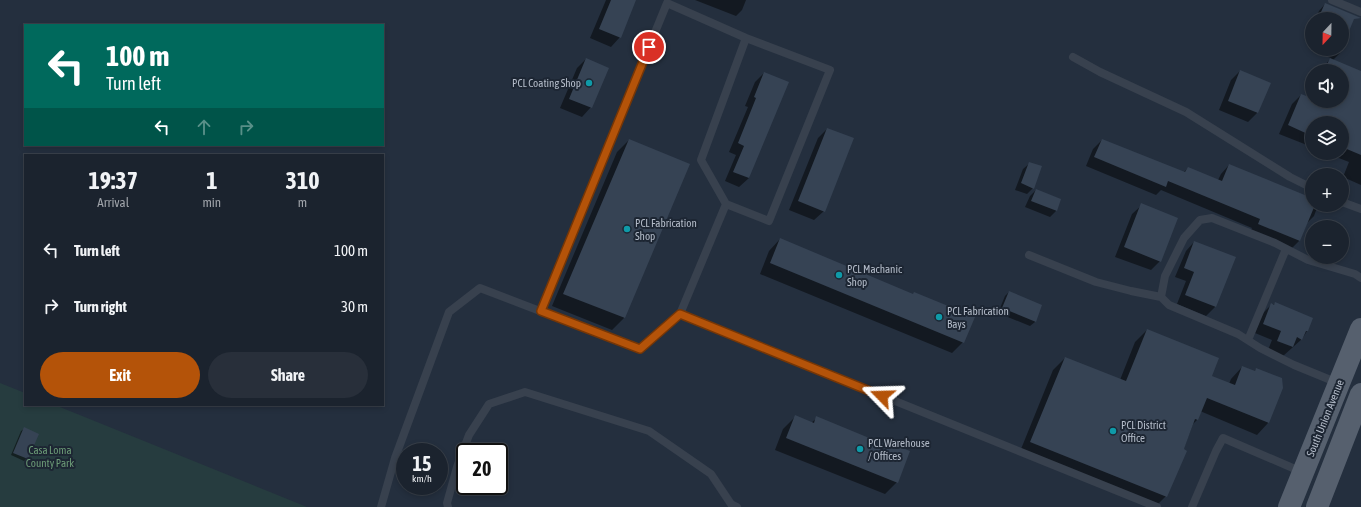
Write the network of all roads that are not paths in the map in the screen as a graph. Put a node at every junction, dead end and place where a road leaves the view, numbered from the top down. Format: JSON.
{"nodes":[{"id":1,"x":1332,"y":0,"type":"edge"},
{"id":2,"x":1361,"y":12,"type":"edge"},
{"id":3,"x":746,"y":38,"type":"junction"},
{"id":4,"x":1073,"y":57,"type":"dead end"},
{"id":5,"x":1305,"y":184,"type":"edge"},
{"id":6,"x":726,"y":204,"type":"junction"},
{"id":7,"x":1349,"y":205,"type":"edge"},
{"id":8,"x":1361,"y":210,"type":"edge"},
{"id":9,"x":1286,"y":249,"type":"junction"},
{"id":10,"x":1029,"y":255,"type":"dead end"},
{"id":11,"x":1361,"y":278,"type":"edge"},
{"id":12,"x":1161,"y":297,"type":"junction"},
{"id":13,"x":541,"y":311,"type":"junction"},
{"id":14,"x":680,"y":314,"type":"junction"},
{"id":15,"x":1361,"y":329,"type":"edge"},
{"id":16,"x":1248,"y":340,"type":"junction"},
{"id":17,"x":1361,"y":364,"type":"edge"},
{"id":18,"x":1339,"y":383,"type":"junction"},
{"id":19,"x":1359,"y":400,"type":"edge"},
{"id":20,"x":1323,"y":424,"type":"junction"},
{"id":21,"x":1303,"y":472,"type":"junction"},
{"id":22,"x":733,"y":506,"type":"edge"},
{"id":23,"x":381,"y":507,"type":"edge"},
{"id":24,"x":448,"y":507,"type":"edge"},
{"id":25,"x":1156,"y":507,"type":"edge"},
{"id":26,"x":1192,"y":507,"type":"edge"},
{"id":27,"x":1289,"y":507,"type":"edge"},
{"id":28,"x":1304,"y":507,"type":"edge"},
{"id":29,"x":1317,"y":507,"type":"edge"}],
"edges":[{"from":1,"to":2,"type":"lane"},
{"from":3,"to":6,"type":"lane"},
{"from":3,"to":6,"type":"lane"},
{"from":3,"to":13,"type":"lane"},
{"from":4,"to":5,"type":"lane"},
{"from":6,"to":14,"type":"lane"},
{"from":7,"to":8,"type":"lane"},
{"from":9,"to":11,"type":"lane"},
{"from":9,"to":12,"type":"lane"},
{"from":9,"to":16,"type":"lane"},
{"from":10,"to":12,"type":"lane"},
{"from":12,"to":16,"type":"lane"},
{"from":13,"to":14,"type":"lane"},
{"from":13,"to":23,"type":"lane"},
{"from":14,"to":25,"type":"lane"},
{"from":15,"to":18,"type":"main road","name":"South Union Avenue"},
{"from":16,"to":18,"type":"lane"},
{"from":17,"to":19,"type":"main road"},
{"from":18,"to":20,"type":"main road","name":"South Union Avenue"},
{"from":19,"to":29,"type":"main road"},
{"from":20,"to":21,"type":"main road","name":"South Union Avenue"},
{"from":20,"to":28,"type":"main road"},
{"from":21,"to":26,"type":"lane"},
{"from":21,"to":27,"type":"main road","name":"South Union Avenue"},
{"from":22,"to":24,"type":"lane"}]}
